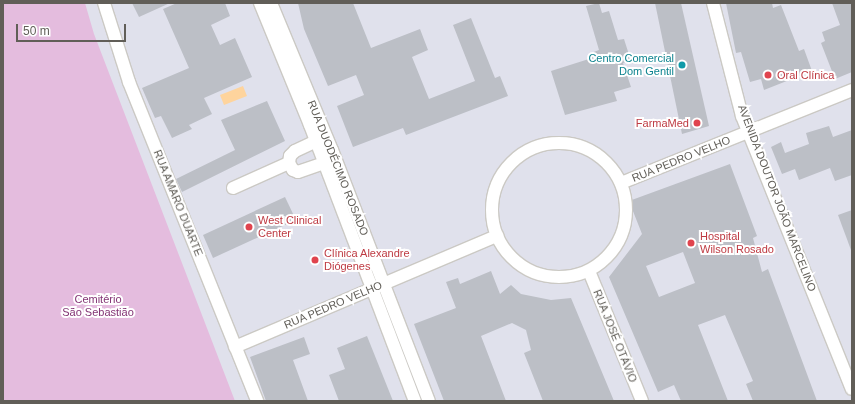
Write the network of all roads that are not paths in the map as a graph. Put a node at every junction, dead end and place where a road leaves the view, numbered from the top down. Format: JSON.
{"nodes":[{"id":1,"x":104,"y":3,"type":"edge"},
{"id":2,"x":260,"y":3,"type":"edge"},
{"id":3,"x":271,"y":3,"type":"edge"},
{"id":4,"x":713,"y":3,"type":"edge"},
{"id":5,"x":852,"y":90,"type":"edge"},
{"id":6,"x":750,"y":131,"type":"junction"},
{"id":7,"x":316,"y":141,"type":"junction"},
{"id":8,"x":289,"y":163,"type":"junction"},
{"id":9,"x":324,"y":163,"type":"junction"},
{"id":10,"x":621,"y":183,"type":"junction"},
{"id":11,"x":232,"y":188,"type":"dead end"},
{"id":12,"x":497,"y":236,"type":"junction"},
{"id":13,"x":589,"y":271,"type":"junction"},
{"id":14,"x":378,"y":286,"type":"junction"},
{"id":15,"x":236,"y":347,"type":"junction"},
{"id":16,"x":852,"y":389,"type":"edge"},
{"id":17,"x":257,"y":401,"type":"edge"},
{"id":18,"x":415,"y":401,"type":"edge"},
{"id":19,"x":428,"y":401,"type":"edge"},
{"id":20,"x":642,"y":401,"type":"edge"}],
"edges":[{"from":1,"to":15,"type":"street","name":"RUA AMARO DUARTE"},
{"from":2,"to":7,"type":"street","name":"RUA DUODÉCIMO ROSADO"},
{"from":3,"to":14,"type":"street","name":"RUA DUODÉCIMO ROSADO"},
{"from":4,"to":6,"type":"street","name":"AVENIDA DOUTOR JOÃO MARCELINO"},
{"from":5,"to":6,"type":"street","name":"RUA PEDRO VELHO"},
{"from":6,"to":10,"type":"street","name":"RUA PEDRO VELHO"},
{"from":6,"to":16,"type":"street","name":"AVENIDA DOUTOR JOÃO MARCELINO"},
{"from":7,"to":8,"type":"street"},
{"from":7,"to":9,"type":"street","name":"RUA DUODÉCIMO ROSADO"},
{"from":8,"to":9,"type":"street"},
{"from":8,"to":11,"type":"street"},
{"from":9,"to":14,"type":"street","name":"RUA DUODÉCIMO ROSADO"},
{"from":10,"to":12,"type":"street"},
{"from":10,"to":13,"type":"street"},
{"from":12,"to":13,"type":"street"},
{"from":12,"to":14,"type":"street","name":"RUA PEDRO VELHO"},
{"from":13,"to":20,"type":"street","name":"RUA JOSÉ OTÁVIO"},
{"from":14,"to":15,"type":"street","name":"RUA PEDRO VELHO"},
{"from":14,"to":18,"type":"street","name":"RUA DUODÉCIMO ROSADO"},
{"from":14,"to":19,"type":"street","name":"RUA DUODÉCIMO ROSADO"},
{"from":15,"to":17,"type":"street","name":"RUA AMARO DUARTE"}]}
